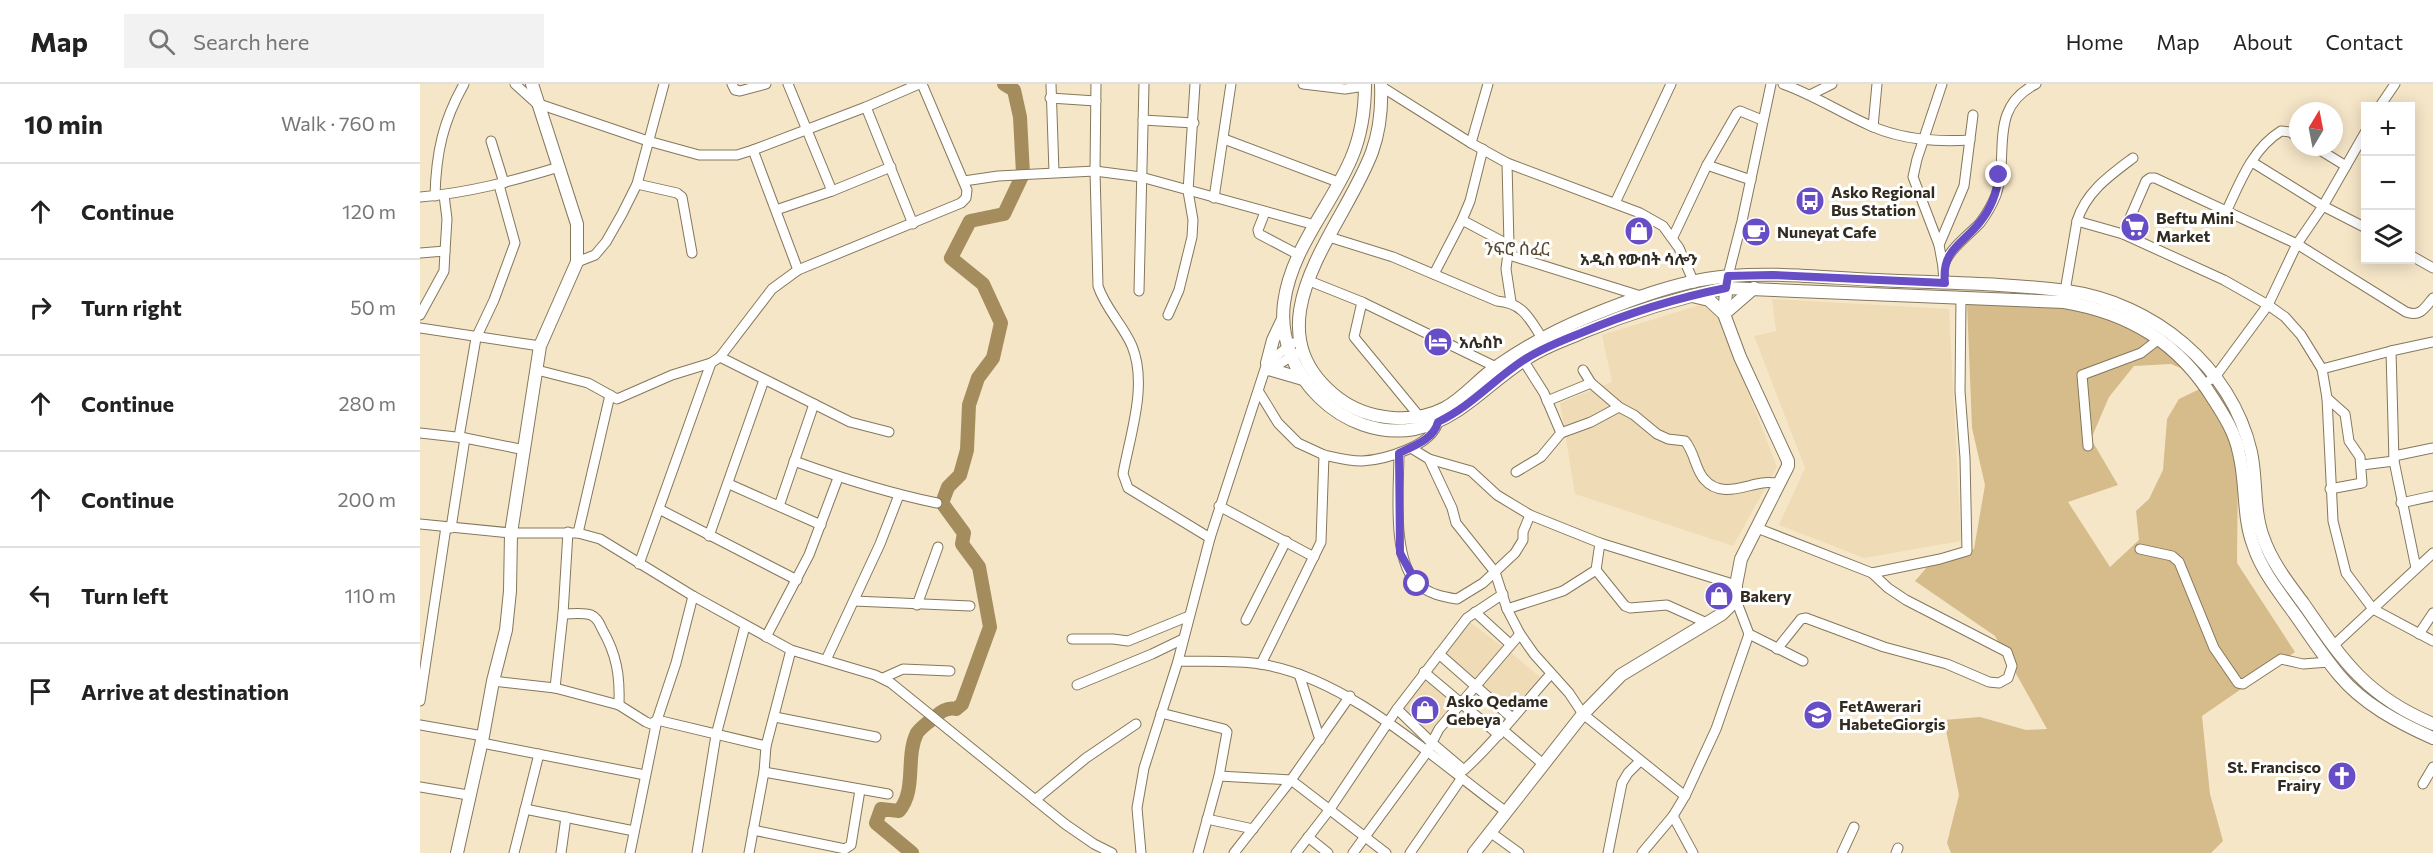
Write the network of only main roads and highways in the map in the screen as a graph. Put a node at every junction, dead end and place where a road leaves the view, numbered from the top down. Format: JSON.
{"nodes":[{"id":1,"x":532,"y":84,"type":"edge"},
{"id":2,"x":1365,"y":85,"type":"edge"},
{"id":3,"x":1382,"y":86,"type":"edge"},
{"id":4,"x":1727,"y":282,"type":"junction"},
{"id":5,"x":1754,"y":288,"type":"junction"},
{"id":6,"x":1688,"y":295,"type":"junction"},
{"id":7,"x":2064,"y":297,"type":"junction"},
{"id":8,"x":1724,"y":314,"type":"junction"},
{"id":9,"x":1283,"y":318,"type":"junction"},
{"id":10,"x":1295,"y":348,"type":"junction"},
{"id":11,"x":1303,"y":379,"type":"junction"},
{"id":12,"x":2210,"y":380,"type":"junction"},
{"id":13,"x":2433,"y":724,"type":"edge"},
{"id":14,"x":2433,"y":738,"type":"edge"},
{"id":15,"x":457,"y":853,"type":"edge"},
{"id":16,"x":1474,"y":853,"type":"edge"}],
"edges":[{"from":1,"to":15,"type":"main road"},
{"from":2,"to":9,"type":"main road"},
{"from":3,"to":10,"type":"main road"},
{"from":4,"to":5,"type":"main road"},
{"from":4,"to":6,"type":"main road"},
{"from":4,"to":7,"type":"main road"},
{"from":4,"to":8,"type":"main road"},
{"from":4,"to":10,"type":"main road"},
{"from":5,"to":7,"type":"main road"},
{"from":5,"to":8,"type":"main road"},
{"from":6,"to":8,"type":"main road"},
{"from":6,"to":11,"type":"main road"},
{"from":7,"to":12,"type":"main road"},
{"from":7,"to":12,"type":"main road"},
{"from":8,"to":16,"type":"main road"},
{"from":9,"to":10,"type":"main road"},
{"from":9,"to":11,"type":"main road"},
{"from":10,"to":11,"type":"main road"},
{"from":12,"to":13,"type":"main road"},
{"from":12,"to":14,"type":"main road"}]}
